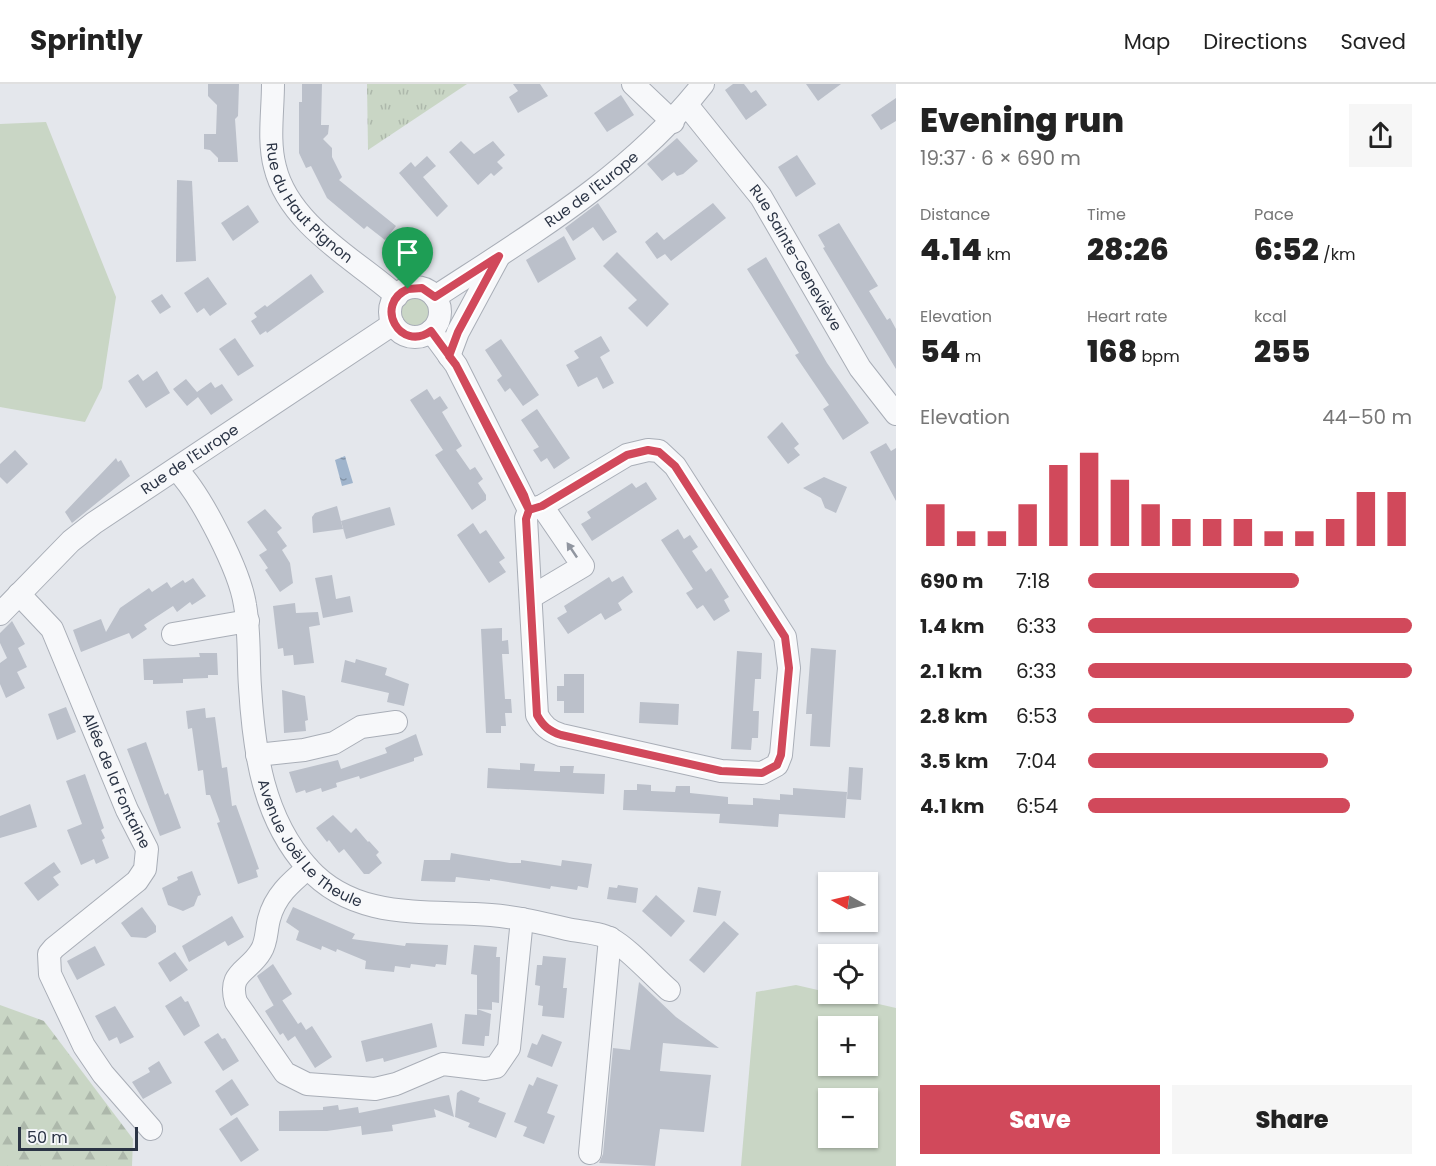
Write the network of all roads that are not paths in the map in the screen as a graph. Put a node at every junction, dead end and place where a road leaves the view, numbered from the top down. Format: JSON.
{"nodes":[{"id":1,"x":273,"y":84,"type":"edge"},
{"id":2,"x":633,"y":84,"type":"edge"},
{"id":3,"x":703,"y":84,"type":"edge"},
{"id":4,"x":680,"y":113,"type":"junction"},
{"id":5,"x":499,"y":256,"type":"junction"},
{"id":6,"x":397,"y":296,"type":"junction"},
{"id":7,"x":435,"y":297,"type":"junction"},
{"id":8,"x":393,"y":324,"type":"junction"},
{"id":9,"x":431,"y":331,"type":"junction"},
{"id":10,"x":449,"y":356,"type":"junction"},
{"id":11,"x":896,"y":414,"type":"edge"},
{"id":12,"x":176,"y":469,"type":"junction"},
{"id":13,"x":536,"y":508,"type":"junction"},
{"id":14,"x":18,"y":594,"type":"junction"},
{"id":15,"x":531,"y":597,"type":"junction"},
{"id":16,"x":0,"y":614,"type":"edge"},
{"id":17,"x":248,"y":621,"type":"junction"},
{"id":18,"x":173,"y":634,"type":"dead end"},
{"id":19,"x":396,"y":722,"type":"dead end"},
{"id":20,"x":257,"y":755,"type":"junction"},
{"id":21,"x":308,"y":868,"type":"junction"},
{"id":22,"x":522,"y":919,"type":"junction"},
{"id":23,"x":610,"y":938,"type":"junction"},
{"id":24,"x":669,"y":990,"type":"dead end"},
{"id":25,"x":151,"y":1128,"type":"dead end"},
{"id":26,"x":590,"y":1153,"type":"dead end"}],
"edges":[{"from":1,"to":6,"type":"street","name":"Rue du Haut Pignon"},
{"from":2,"to":4,"type":"street","name":"Rue Sainte-Geneviève"},
{"from":3,"to":4,"type":"street","name":"Rue de l'Europe"},
{"from":4,"to":5,"type":"street","name":"Rue de l'Europe"},
{"from":4,"to":11,"type":"street","name":"Rue Sainte-Geneviève"},
{"from":5,"to":7,"type":"street","name":"Rue de l'Europe"},
{"from":5,"to":10,"type":"street"},
{"from":6,"to":7,"type":"street"},
{"from":6,"to":8,"type":"street"},
{"from":7,"to":9,"type":"street"},
{"from":8,"to":9,"type":"street"},
{"from":8,"to":12,"type":"street","name":"Rue de l'Europe"},
{"from":9,"to":10,"type":"street"},
{"from":10,"to":13,"type":"street"},
{"from":12,"to":14,"type":"street","name":"Rue de l'Europe"},
{"from":12,"to":17,"type":"street","name":"Avenue Joël Le Theule"},
{"from":13,"to":15,"type":"street"},
{"from":15,"to":13,"type":"street","one_way":true},
{"from":13,"to":15,"type":"street"},
{"from":14,"to":16,"type":"street","name":"Rue de l'Europe"},
{"from":14,"to":25,"type":"street","name":"Allée de la Fontaine"},
{"from":17,"to":18,"type":"street"},
{"from":17,"to":20,"type":"street","name":"Avenue Joël Le Theule"},
{"from":19,"to":20,"type":"street"},
{"from":20,"to":21,"type":"street","name":"Avenue Joël Le Theule"},
{"from":21,"to":22,"type":"street","name":"Avenue Joël Le Theule"},
{"from":21,"to":22,"type":"street"},
{"from":22,"to":23,"type":"street","name":"Avenue Joël Le Theule"},
{"from":23,"to":24,"type":"street","name":"Avenue Joël Le Theule"},
{"from":23,"to":26,"type":"street"}]}
